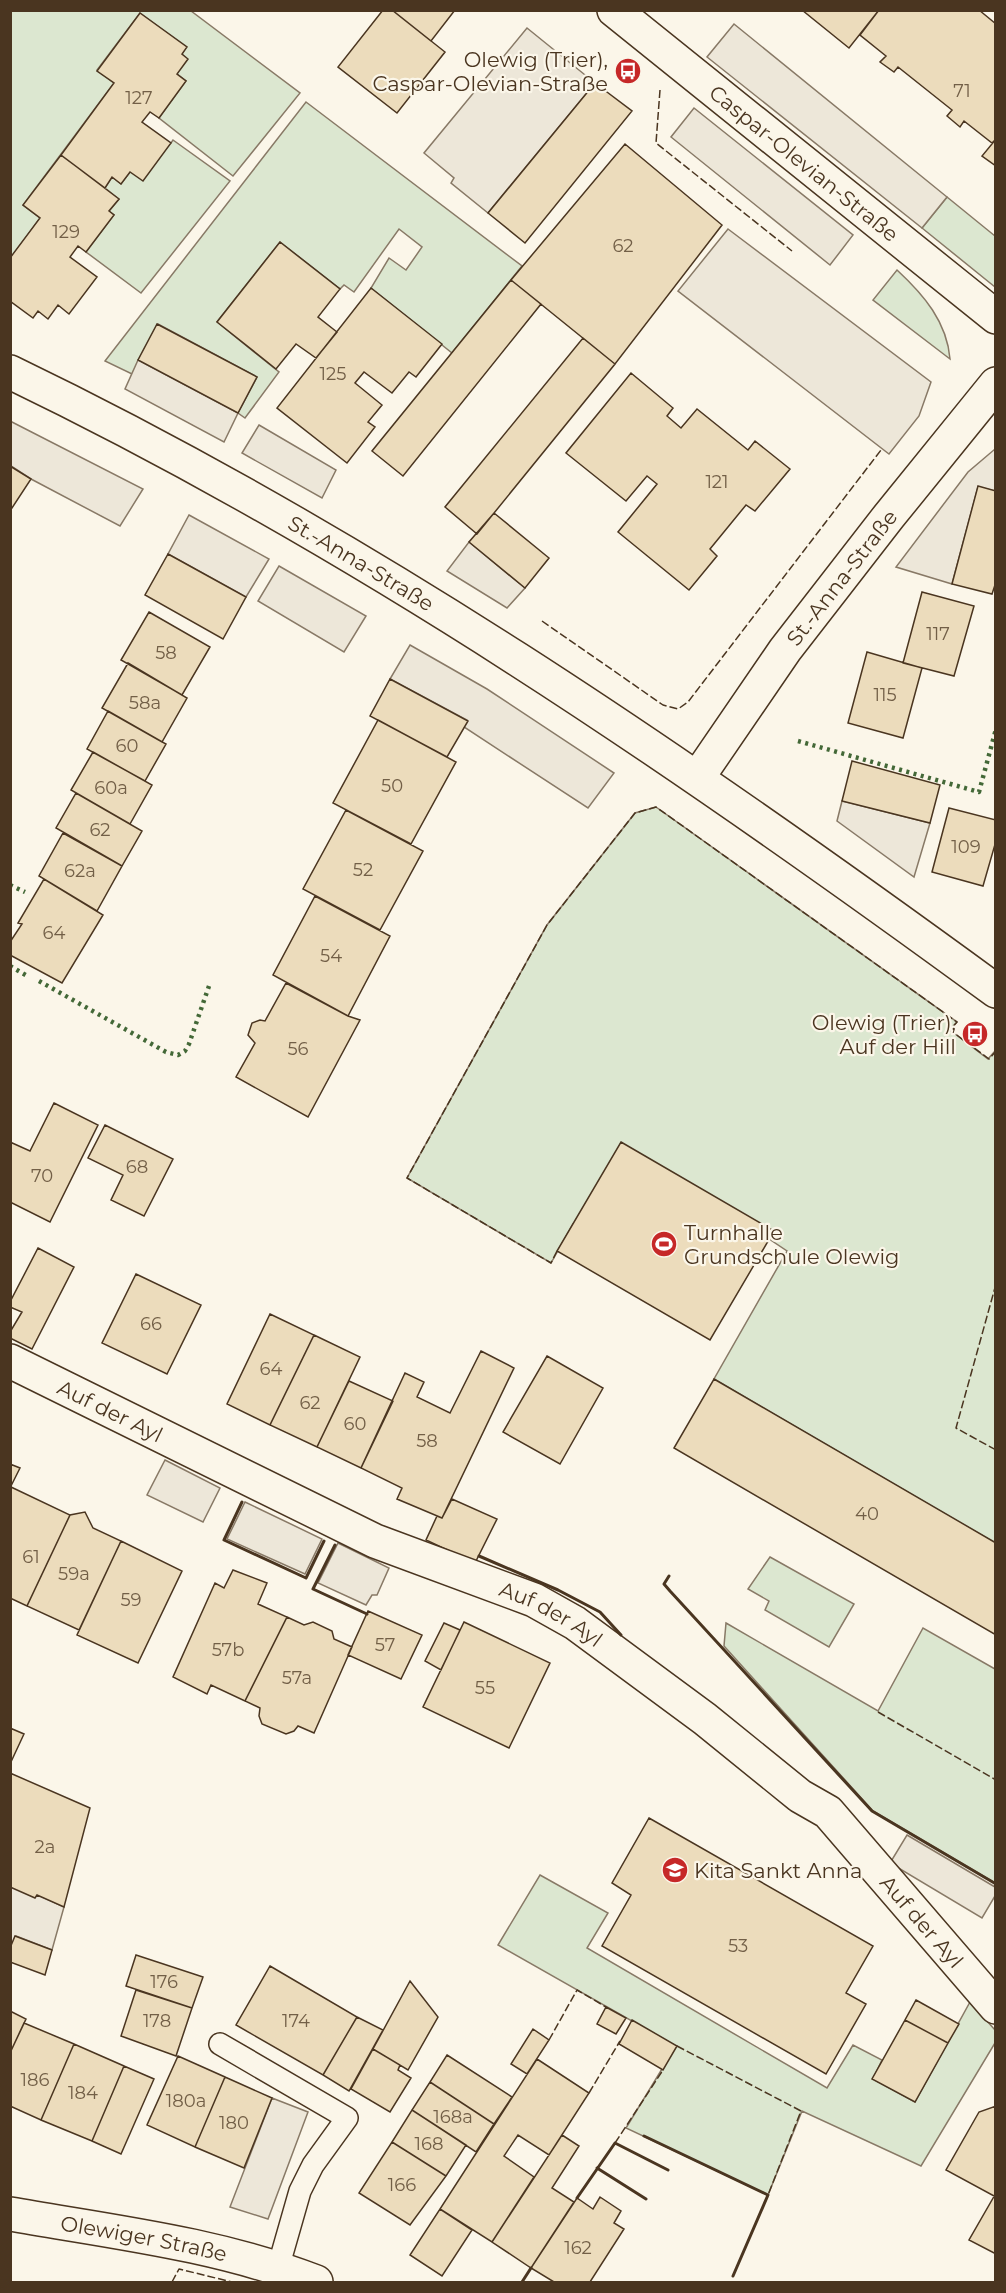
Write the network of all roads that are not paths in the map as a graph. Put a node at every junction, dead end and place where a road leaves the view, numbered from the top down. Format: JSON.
{"nodes":[{"id":1,"x":614,"y":10,"type":"edge"},
{"id":2,"x":996,"y":317,"type":"edge"},
{"id":3,"x":10,"y":372,"type":"edge"},
{"id":4,"x":996,"y":384,"type":"edge"},
{"id":5,"x":698,"y":777,"type":"junction"},
{"id":6,"x":996,"y":991,"type":"edge"},
{"id":7,"x":10,"y":1361,"type":"edge"},
{"id":8,"x":996,"y":2007,"type":"edge"},
{"id":9,"x":220,"y":2044,"type":"dead end"},
{"id":10,"x":13,"y":2221,"type":"edge"},
{"id":11,"x":278,"y":2268,"type":"junction"},
{"id":12,"x":316,"y":2283,"type":"edge"}],
"edges":[{"from":1,"to":2,"type":"street","name":"Caspar-Olevian-Straße"},
{"from":3,"to":5,"type":"street","name":"St.-Anna-Straße"},
{"from":4,"to":5,"type":"street","name":"St.-Anna-Straße"},
{"from":5,"to":6,"type":"street","name":"St.-Anna-Straße"},
{"from":7,"to":8,"type":"street","name":"Auf der Ayl"},
{"from":9,"to":11,"type":"lane"},
{"from":10,"to":11,"type":"street","name":"Olewiger Straße"},
{"from":11,"to":12,"type":"street","name":"Olewiger Straße"}]}
